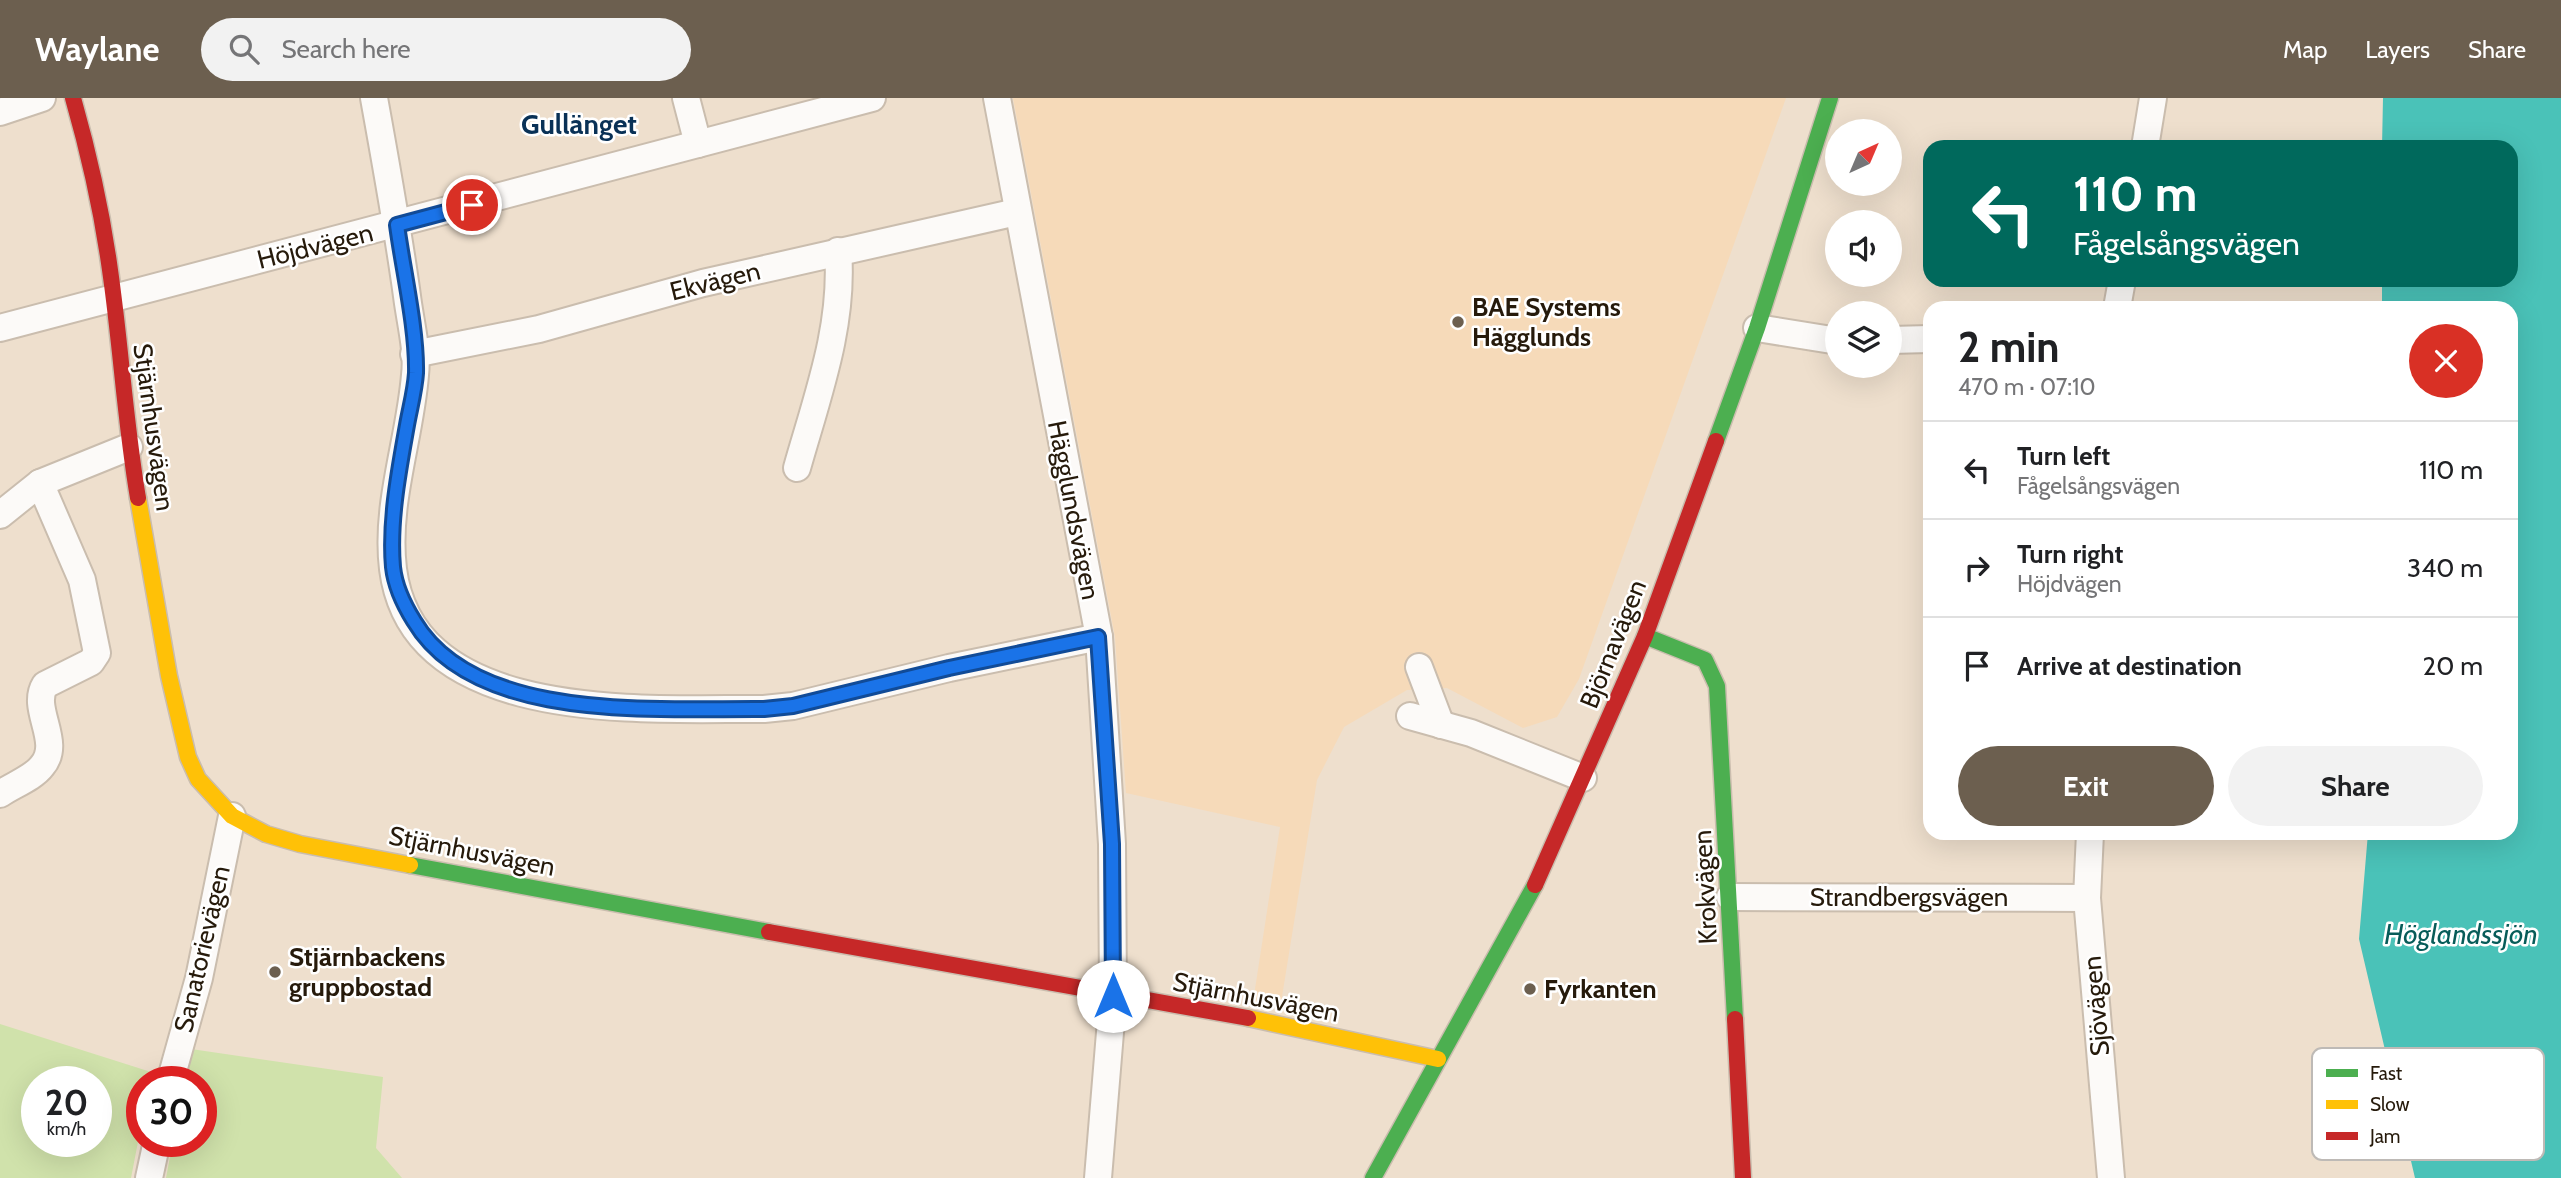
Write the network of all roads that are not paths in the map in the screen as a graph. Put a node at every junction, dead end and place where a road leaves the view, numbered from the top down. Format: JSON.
{"nodes":[{"id":1,"x":43,"y":98,"type":"edge"},
{"id":2,"x":73,"y":98,"type":"edge"},
{"id":3,"x":374,"y":98,"type":"edge"},
{"id":4,"x":686,"y":98,"type":"edge"},
{"id":5,"x":872,"y":98,"type":"edge"},
{"id":6,"x":997,"y":98,"type":"edge"},
{"id":7,"x":1830,"y":98,"type":"edge"},
{"id":8,"x":2154,"y":98,"type":"edge"},
{"id":9,"x":0,"y":112,"type":"edge"},
{"id":10,"x":2146,"y":140,"type":"edge"},
{"id":11,"x":698,"y":144,"type":"junction"},
{"id":12,"x":1017,"y":212,"type":"junction"},
{"id":13,"x":397,"y":225,"type":"junction"},
{"id":14,"x":838,"y":251,"type":"junction"},
{"id":15,"x":113,"y":298,"type":"junction"},
{"id":16,"x":0,"y":328,"type":"edge"},
{"id":17,"x":1757,"y":328,"type":"junction"},
{"id":18,"x":1825,"y":339,"type":"edge"},
{"id":19,"x":1923,"y":339,"type":"edge"},
{"id":20,"x":1902,"y":340,"type":"edge"},
{"id":21,"x":414,"y":354,"type":"junction"},
{"id":22,"x":129,"y":447,"type":"junction"},
{"id":23,"x":797,"y":468,"type":"dead end"},
{"id":24,"x":40,"y":483,"type":"junction"},
{"id":25,"x":0,"y":515,"type":"edge"},
{"id":26,"x":1645,"y":636,"type":"junction"},
{"id":27,"x":1098,"y":637,"type":"junction"},
{"id":28,"x":1419,"y":667,"type":"dead end"},
{"id":29,"x":1410,"y":716,"type":"dead end"},
{"id":30,"x":1441,"y":725,"type":"junction"},
{"id":31,"x":1583,"y":778,"type":"junction"},
{"id":32,"x":0,"y":794,"type":"edge"},
{"id":33,"x":232,"y":816,"type":"junction"},
{"id":34,"x":2090,"y":840,"type":"edge"},
{"id":35,"x":1730,"y":897,"type":"junction"},
{"id":36,"x":2087,"y":898,"type":"junction"},
{"id":37,"x":1113,"y":996,"type":"junction"},
{"id":38,"x":1438,"y":1059,"type":"junction"},
{"id":39,"x":174,"y":1066,"type":"edge"},
{"id":40,"x":154,"y":1157,"type":"edge"},
{"id":41,"x":149,"y":1178,"type":"edge"},
{"id":42,"x":1098,"y":1178,"type":"edge"},
{"id":43,"x":1373,"y":1178,"type":"edge"},
{"id":44,"x":1743,"y":1178,"type":"edge"},
{"id":45,"x":2110,"y":1178,"type":"edge"}],
"edges":[{"from":1,"to":9,"type":"street"},
{"from":2,"to":15,"type":"street","name":"Stjärnhusvägen"},
{"from":3,"to":13,"type":"street"},
{"from":4,"to":11,"type":"street"},
{"from":5,"to":11,"type":"street","name":"Höjdvägen"},
{"from":6,"to":12,"type":"street","name":"Hägglundsvägen"},
{"from":7,"to":17,"type":"street","name":"Björnavägen"},
{"from":8,"to":10,"type":"street"},
{"from":11,"to":13,"type":"street","name":"Höjdvägen"},
{"from":12,"to":14,"type":"street","name":"Ekvägen"},
{"from":12,"to":27,"type":"street","name":"Hägglundsvägen"},
{"from":13,"to":15,"type":"street","name":"Höjdvägen"},
{"from":13,"to":21,"type":"street"},
{"from":14,"to":21,"type":"street","name":"Ekvägen"},
{"from":14,"to":23,"type":"street"},
{"from":15,"to":16,"type":"street","name":"Höjdvägen"},
{"from":15,"to":22,"type":"street","name":"Stjärnhusvägen"},
{"from":17,"to":18,"type":"street"},
{"from":17,"to":26,"type":"street","name":"Björnavägen"},
{"from":19,"to":20,"type":"street"},
{"from":21,"to":27,"type":"street"},
{"from":22,"to":24,"type":"street"},
{"from":22,"to":33,"type":"street","name":"Stjärnhusvägen"},
{"from":24,"to":25,"type":"street"},
{"from":24,"to":32,"type":"street"},
{"from":26,"to":31,"type":"street","name":"Björnavägen"},
{"from":26,"to":35,"type":"street","name":"Krokvägen"},
{"from":27,"to":37,"type":"street","name":"Hägglundsvägen"},
{"from":28,"to":30,"type":"street"},
{"from":29,"to":30,"type":"street"},
{"from":30,"to":31,"type":"street"},
{"from":31,"to":38,"type":"street","name":"Björnavägen"},
{"from":33,"to":37,"type":"street","name":"Stjärnhusvägen"},
{"from":33,"to":39,"type":"street","name":"Sanatorievägen"},
{"from":34,"to":36,"type":"street","name":"Sjövägen"},
{"from":35,"to":36,"type":"street","name":"Strandbergsvägen"},
{"from":35,"to":44,"type":"street","name":"Krokvägen"},
{"from":36,"to":45,"type":"street","name":"Sjövägen"},
{"from":37,"to":38,"type":"street","name":"Stjärnhusvägen"},
{"from":37,"to":42,"type":"street","name":"Hägglundsvägen"},
{"from":38,"to":43,"type":"street","name":"Björnavägen"},
{"from":40,"to":41,"type":"street"}]}
